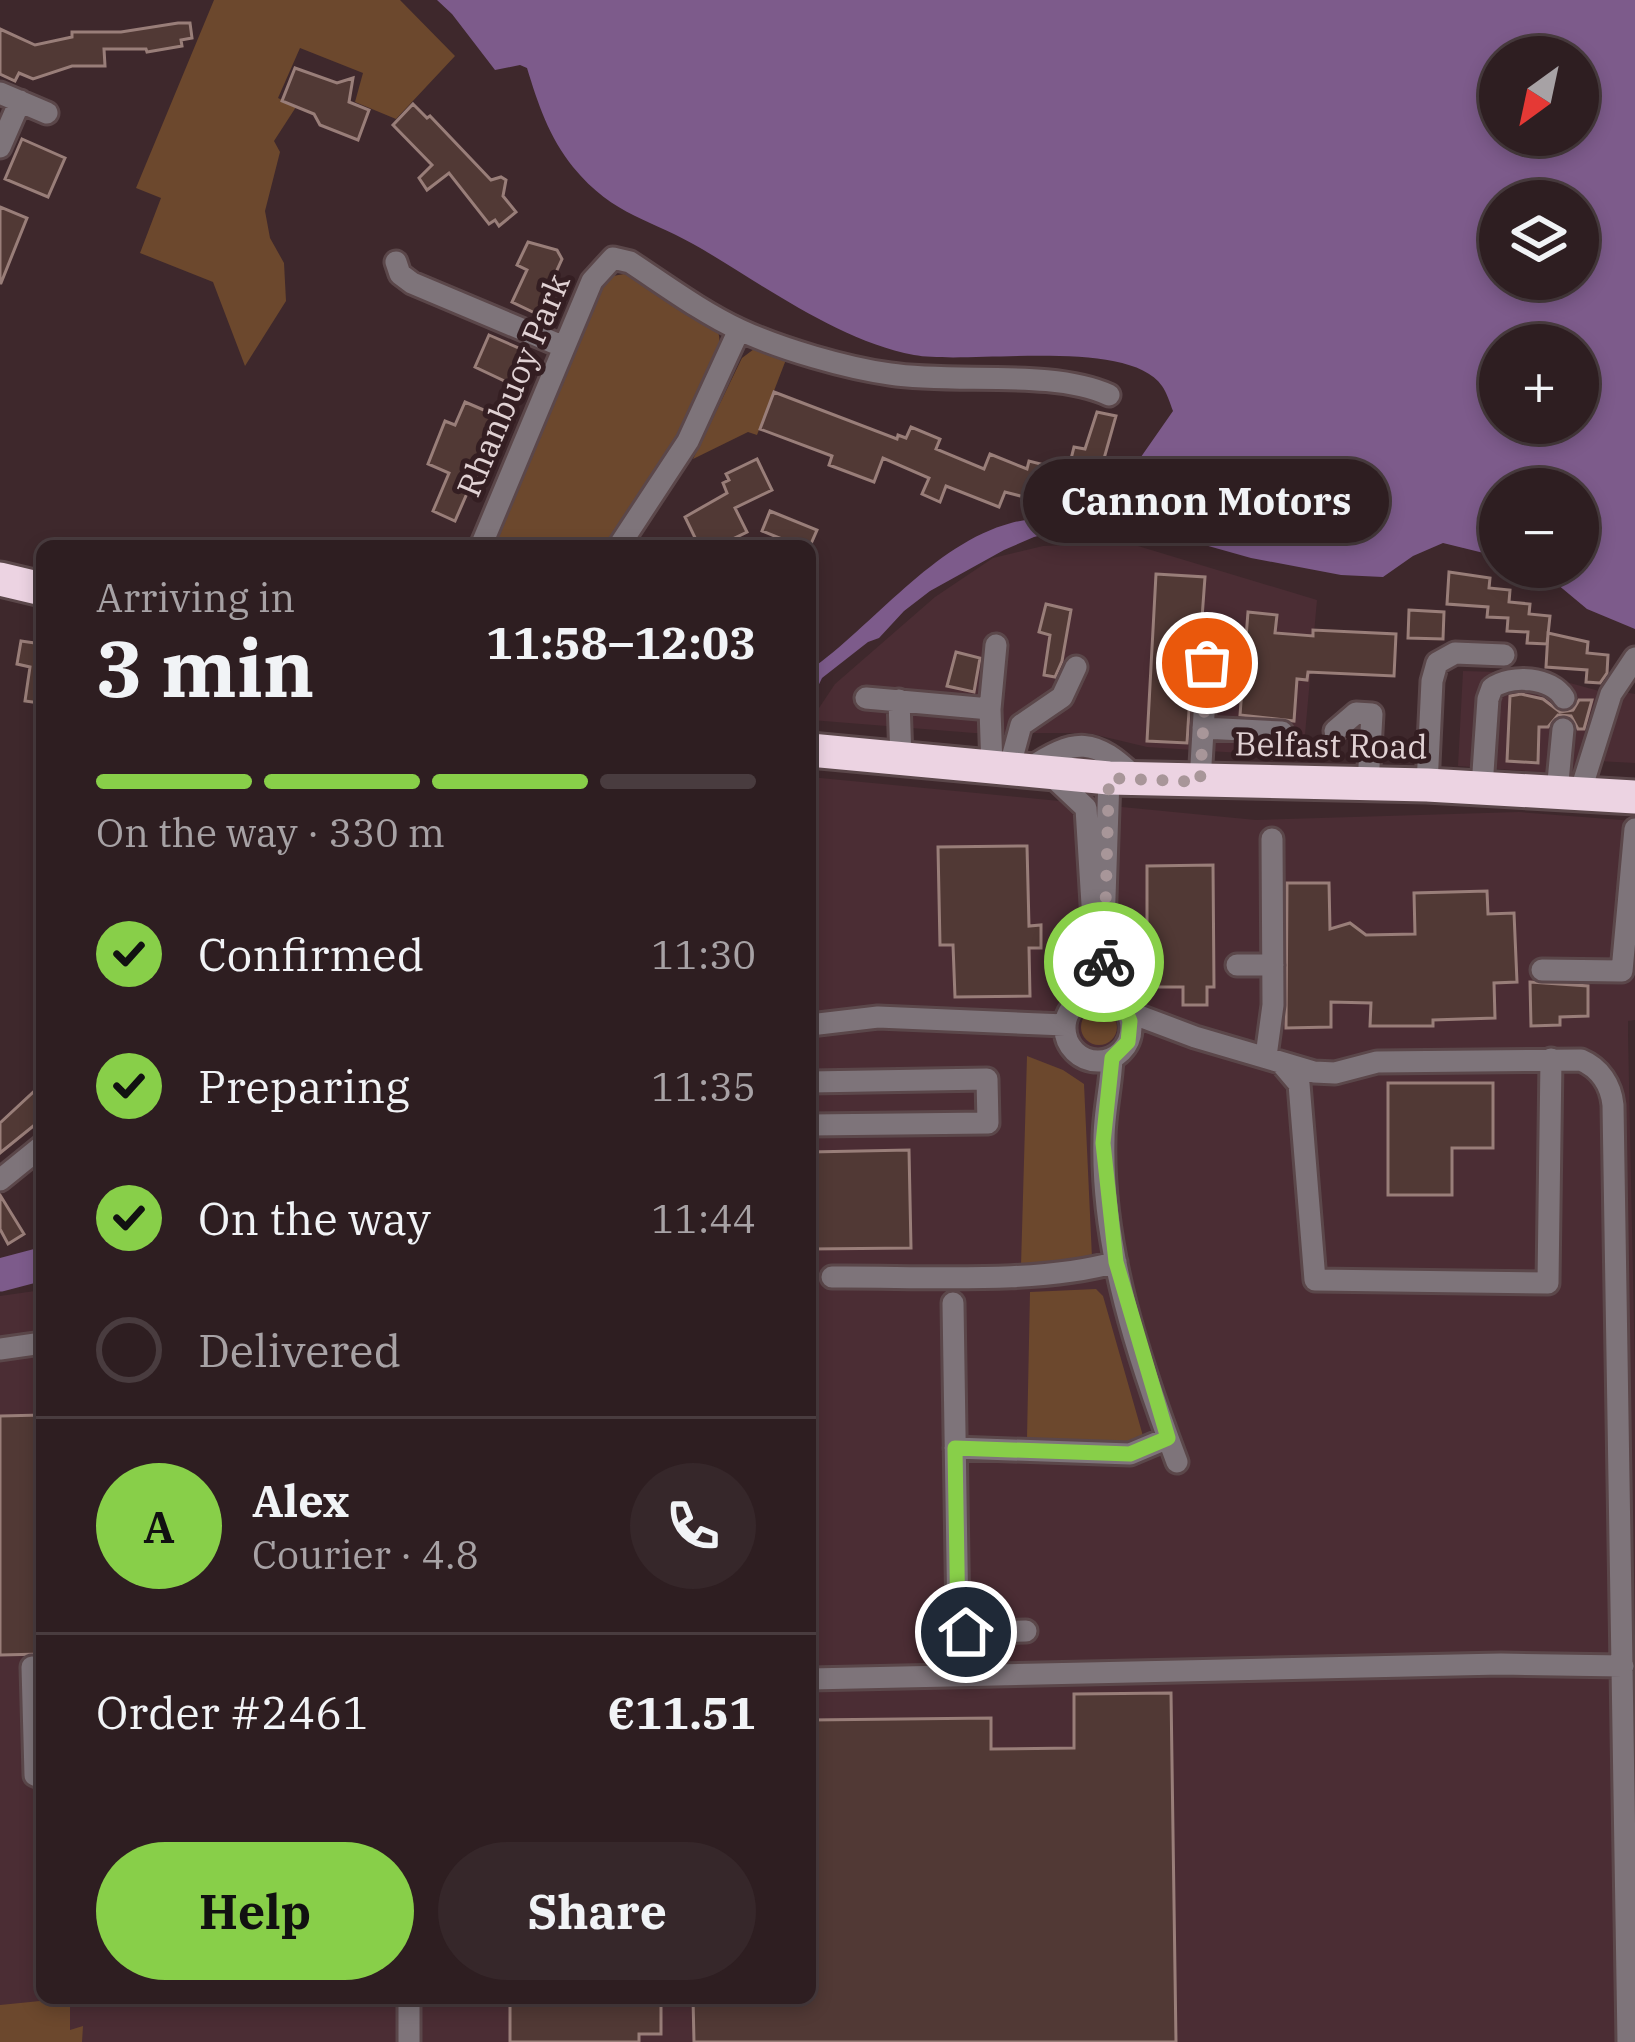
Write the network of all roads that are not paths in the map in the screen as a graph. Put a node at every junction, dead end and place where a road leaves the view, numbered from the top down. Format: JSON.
{"nodes":[{"id":1,"x":10,"y":97,"type":"edge"},
{"id":2,"x":47,"y":113,"type":"dead end"},
{"id":3,"x":0,"y":147,"type":"edge"},
{"id":4,"x":396,"y":262,"type":"dead end"},
{"id":5,"x":739,"y":330,"type":"junction"},
{"id":6,"x":564,"y":347,"type":"junction"},
{"id":7,"x":1109,"y":394,"type":"dead end"},
{"id":8,"x":484,"y":540,"type":"edge"},
{"id":9,"x":623,"y":540,"type":"edge"},
{"id":10,"x":0,"y":579,"type":"edge"},
{"id":11,"x":36,"y":588,"type":"edge"},
{"id":12,"x":1209,"y":631,"type":"dead end"},
{"id":13,"x":996,"y":645,"type":"dead end"},
{"id":14,"x":1504,"y":655,"type":"dead end"},
{"id":15,"x":1635,"y":658,"type":"edge"},
{"id":16,"x":1076,"y":667,"type":"dead end"},
{"id":17,"x":866,"y":698,"type":"dead end"},
{"id":18,"x":1564,"y":698,"type":"dead end"},
{"id":19,"x":899,"y":700,"type":"junction"},
{"id":20,"x":990,"y":710,"type":"junction"},
{"id":21,"x":1203,"y":728,"type":"junction"},
{"id":22,"x":1563,"y":729,"type":"dead end"},
{"id":23,"x":1335,"y":731,"type":"dead end"},
{"id":24,"x":1282,"y":732,"type":"dead end"},
{"id":25,"x":816,"y":750,"type":"edge"},
{"id":26,"x":901,"y":760,"type":"junction"},
{"id":27,"x":1018,"y":770,"type":"junction"},
{"id":28,"x":1123,"y":779,"type":"junction"},
{"id":29,"x":1200,"y":782,"type":"junction"},
{"id":30,"x":1368,"y":784,"type":"junction"},
{"id":31,"x":1427,"y":785,"type":"junction"},
{"id":32,"x":1482,"y":787,"type":"junction"},
{"id":33,"x":1569,"y":792,"type":"junction"},
{"id":34,"x":1635,"y":797,"type":"edge"},
{"id":35,"x":1635,"y":829,"type":"edge"},
{"id":36,"x":1272,"y":839,"type":"dead end"},
{"id":37,"x":1104,"y":946,"type":"junction"},
{"id":38,"x":1237,"y":965,"type":"dead end"},
{"id":39,"x":1273,"y":965,"type":"junction"},
{"id":40,"x":1542,"y":970,"type":"dead end"},
{"id":41,"x":1109,"y":1001,"type":"junction"},
{"id":42,"x":816,"y":1024,"type":"edge"},
{"id":43,"x":1065,"y":1025,"type":"junction"},
{"id":44,"x":1195,"y":1037,"type":"junction"},
{"id":45,"x":1117,"y":1054,"type":"junction"},
{"id":46,"x":1080,"y":1055,"type":"junction"},
{"id":47,"x":1272,"y":1057,"type":"junction"},
{"id":48,"x":1550,"y":1060,"type":"junction"},
{"id":49,"x":1306,"y":1078,"type":"junction"},
{"id":50,"x":816,"y":1082,"type":"edge"},
{"id":51,"x":1105,"y":1113,"type":"junction"},
{"id":52,"x":816,"y":1125,"type":"edge"},
{"id":53,"x":36,"y":1152,"type":"edge"},
{"id":54,"x":0,"y":1180,"type":"edge"},
{"id":55,"x":1116,"y":1262,"type":"junction"},
{"id":56,"x":832,"y":1277,"type":"dead end"},
{"id":57,"x":953,"y":1303,"type":"dead end"},
{"id":58,"x":36,"y":1344,"type":"edge"},
{"id":59,"x":0,"y":1349,"type":"edge"},
{"id":60,"x":1168,"y":1438,"type":"junction"},
{"id":61,"x":955,"y":1448,"type":"junction"},
{"id":62,"x":1177,"y":1462,"type":"dead end"},
{"id":63,"x":1026,"y":1631,"type":"dead end"},
{"id":64,"x":1623,"y":1666,"type":"junction"},
{"id":65,"x":32,"y":1667,"type":"dead end"},
{"id":66,"x":816,"y":1678,"type":"edge"},
{"id":67,"x":36,"y":1775,"type":"edge"},
{"id":68,"x":409,"y":2004,"type":"edge"},
{"id":69,"x":410,"y":2042,"type":"edge"},
{"id":70,"x":1628,"y":2042,"type":"edge"}],
"edges":[{"from":1,"to":2,"type":"street"},
{"from":1,"to":3,"type":"street"},
{"from":4,"to":6,"type":"street"},
{"from":5,"to":6,"type":"street","name":"Rhanbuoy Park"},
{"from":5,"to":7,"type":"street","name":"Rhanbuoy Park"},
{"from":5,"to":9,"type":"street"},
{"from":6,"to":8,"type":"street","name":"Rhanbuoy Park"},
{"from":10,"to":11,"type":"highway"},
{"from":12,"to":21,"type":"street"},
{"from":13,"to":20,"type":"street"},
{"from":14,"to":31,"type":"street"},
{"from":15,"to":33,"type":"street"},
{"from":16,"to":27,"type":"street"},
{"from":17,"to":19,"type":"street"},
{"from":18,"to":32,"type":"street"},
{"from":19,"to":20,"type":"street"},
{"from":19,"to":26,"type":"street"},
{"from":20,"to":27,"type":"street"},
{"from":21,"to":24,"type":"street"},
{"from":21,"to":29,"type":"street"},
{"from":22,"to":33,"type":"street"},
{"from":23,"to":30,"type":"street"},
{"from":25,"to":26,"type":"highway","name":"Belfast Road"},
{"from":26,"to":27,"type":"highway","name":"Belfast Road"},
{"from":27,"to":28,"type":"highway","name":"Belfast Road"},
{"from":27,"to":37,"type":"street"},
{"from":28,"to":29,"type":"highway","name":"Belfast Road"},
{"from":28,"to":37,"type":"street"},
{"from":29,"to":30,"type":"highway","name":"Belfast Road"},
{"from":30,"to":31,"type":"highway","name":"Belfast Road"},
{"from":31,"to":32,"type":"highway","name":"Belfast Road"},
{"from":32,"to":33,"type":"highway","name":"Belfast Road"},
{"from":33,"to":34,"type":"highway","name":"Belfast Road"},
{"from":35,"to":40,"type":"street"},
{"from":36,"to":39,"type":"street"},
{"from":37,"to":41,"type":"street"},
{"from":38,"to":39,"type":"street"},
{"from":39,"to":47,"type":"street"},
{"from":41,"to":43,"type":"street"},
{"from":41,"to":44,"type":"street"},
{"from":41,"to":45,"type":"street"},
{"from":42,"to":43,"type":"street"},
{"from":43,"to":46,"type":"street"},
{"from":44,"to":45,"type":"street"},
{"from":44,"to":47,"type":"street"},
{"from":45,"to":46,"type":"street"},
{"from":45,"to":51,"type":"street"},
{"from":46,"to":51,"type":"street"},
{"from":47,"to":49,"type":"street"},
{"from":48,"to":49,"type":"street"},
{"from":48,"to":49,"type":"street"},
{"from":48,"to":64,"type":"street"},
{"from":50,"to":52,"type":"street"},
{"from":51,"to":55,"type":"street"},
{"from":53,"to":54,"type":"street"},
{"from":55,"to":56,"type":"street"},
{"from":55,"to":60,"type":"street"},
{"from":57,"to":61,"type":"street"},
{"from":58,"to":59,"type":"street"},
{"from":60,"to":61,"type":"street"},
{"from":60,"to":62,"type":"street"},
{"from":61,"to":63,"type":"street"},
{"from":64,"to":66,"type":"street"},
{"from":64,"to":70,"type":"street"},
{"from":65,"to":67,"type":"street"},
{"from":68,"to":69,"type":"street"}]}
